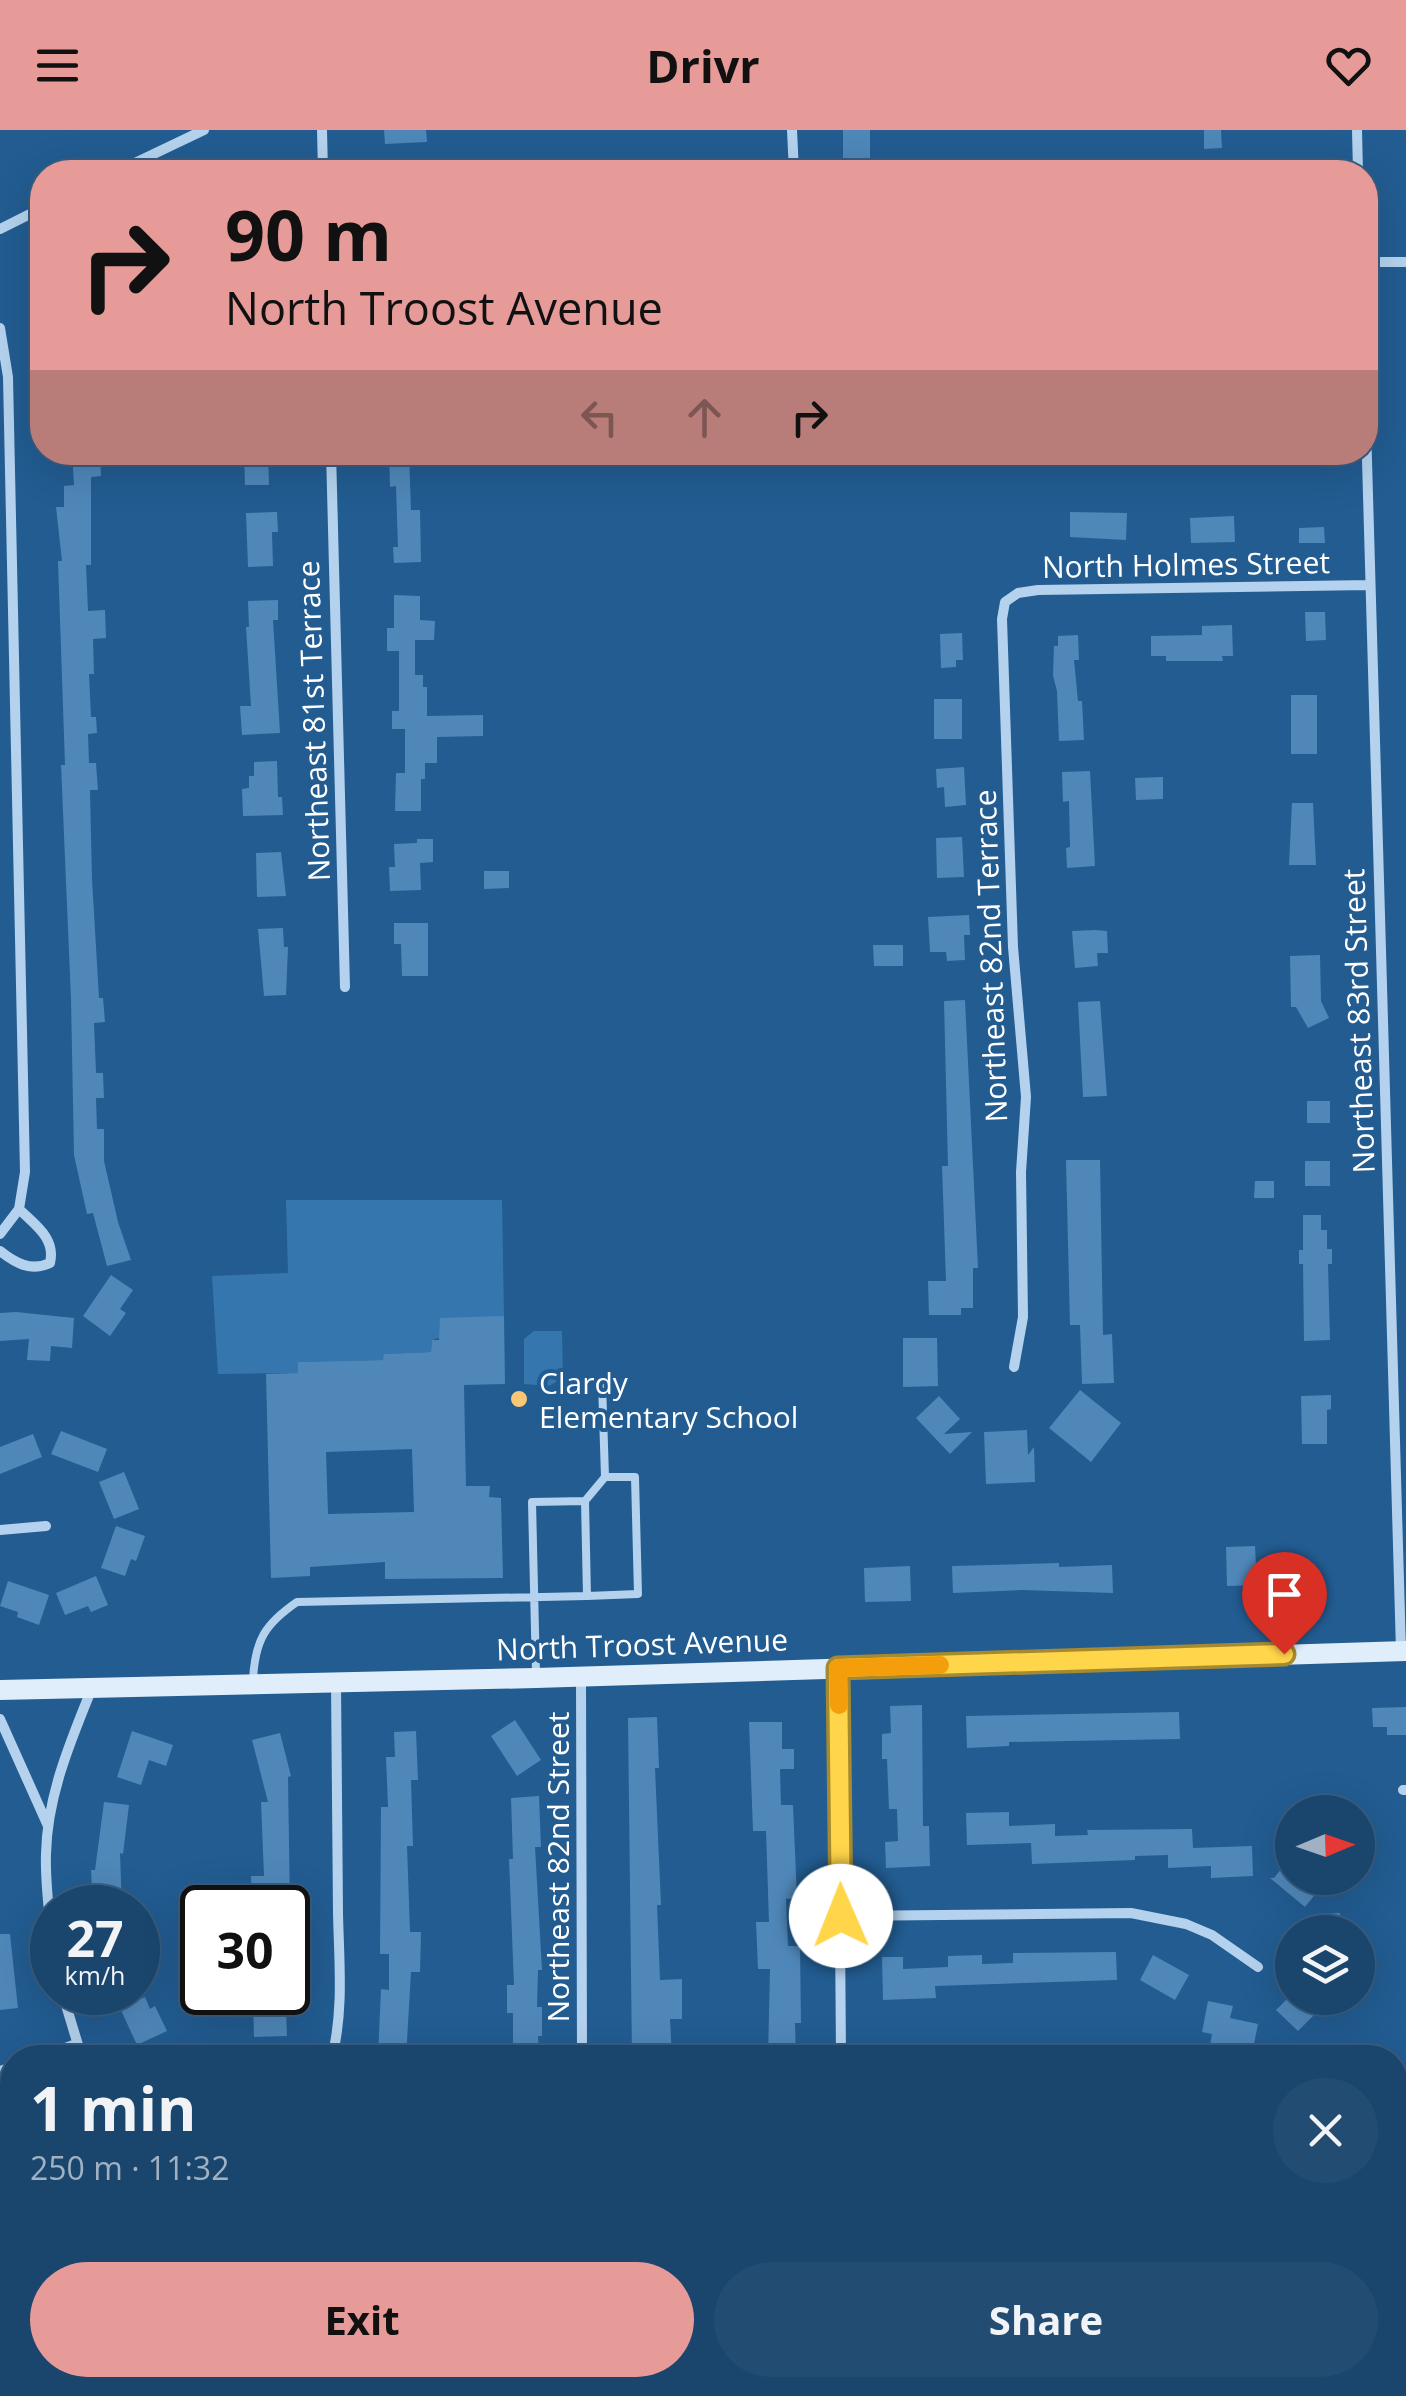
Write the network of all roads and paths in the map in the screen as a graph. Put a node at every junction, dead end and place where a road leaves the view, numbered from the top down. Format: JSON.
{"nodes":[{"id":1,"x":204,"y":130,"type":"edge"},
{"id":2,"x":322,"y":130,"type":"edge"},
{"id":3,"x":792,"y":130,"type":"edge"},
{"id":4,"x":1357,"y":130,"type":"edge"},
{"id":5,"x":141,"y":160,"type":"edge"},
{"id":6,"x":323,"y":160,"type":"edge"},
{"id":7,"x":793,"y":160,"type":"edge"},
{"id":8,"x":1358,"y":160,"type":"edge"},
{"id":9,"x":30,"y":214,"type":"edge"},
{"id":10,"x":0,"y":229,"type":"edge"},
{"id":11,"x":1378,"y":262,"type":"edge"},
{"id":12,"x":1406,"y":262,"type":"edge"},
{"id":13,"x":0,"y":328,"type":"edge"},
{"id":14,"x":330,"y":465,"type":"edge"},
{"id":15,"x":1367,"y":465,"type":"edge"},
{"id":16,"x":1370,"y":585,"type":"junction"},
{"id":17,"x":1005,"y":602,"type":"joint"},
{"id":18,"x":345,"y":988,"type":"dead end"},
{"id":19,"x":19,"y":1209,"type":"junction"},
{"id":20,"x":0,"y":1234,"type":"edge"},
{"id":21,"x":0,"y":1251,"type":"edge"},
{"id":22,"x":1014,"y":1367,"type":"dead end"},
{"id":23,"x":602,"y":1383,"type":"dead end"},
{"id":24,"x":605,"y":1477,"type":"junction"},
{"id":25,"x":585,"y":1500,"type":"junction"},
{"id":26,"x":46,"y":1526,"type":"dead end"},
{"id":27,"x":0,"y":1530,"type":"edge"},
{"id":28,"x":588,"y":1596,"type":"junction"},
{"id":29,"x":534,"y":1597,"type":"junction"},
{"id":30,"x":1404,"y":1651,"type":"edge"},
{"id":31,"x":838,"y":1668,"type":"junction"},
{"id":32,"x":581,"y":1677,"type":"junction"},
{"id":33,"x":536,"y":1678,"type":"junction"},
{"id":34,"x":336,"y":1682,"type":"junction"},
{"id":35,"x":253,"y":1684,"type":"junction"},
{"id":36,"x":92,"y":1688,"type":"junction"},
{"id":37,"x":0,"y":1690,"type":"edge"},
{"id":38,"x":0,"y":1719,"type":"edge"},
{"id":39,"x":48,"y":1826,"type":"junction"},
{"id":40,"x":47,"y":1885,"type":"edge"},
{"id":41,"x":841,"y":1916,"type":"junction"},
{"id":42,"x":1258,"y":1967,"type":"dead end"},
{"id":43,"x":68,"y":2015,"type":"edge"},
{"id":44,"x":76,"y":2044,"type":"edge"},
{"id":45,"x":334,"y":2045,"type":"edge"},
{"id":46,"x":582,"y":2045,"type":"edge"},
{"id":47,"x":841,"y":2045,"type":"edge"}],
"edges":[{"from":1,"to":5,"type":"street"},
{"from":2,"to":6,"type":"street"},
{"from":3,"to":7,"type":"street"},
{"from":4,"to":8,"type":"street"},
{"from":9,"to":10,"type":"street"},
{"from":11,"to":12,"type":"street"},
{"from":13,"to":19,"type":"street"},
{"from":14,"to":18,"type":"street","name":"Northeast 81st Terrace"},
{"from":15,"to":16,"type":"street","name":"Northeast 83rd Street"},
{"from":16,"to":17,"type":"street","name":"North Holmes Street"},
{"from":16,"to":30,"type":"street","name":"Northeast 83rd Street"},
{"from":17,"to":22,"type":"street","name":"Northeast 82nd Terrace"},
{"from":19,"to":20,"type":"street"},
{"from":19,"to":21,"type":"street"},
{"from":23,"to":24,"type":"lane"},
{"from":24,"to":25,"type":"lane"},
{"from":24,"to":28,"type":"lane"},
{"from":25,"to":28,"type":"lane"},
{"from":25,"to":29,"type":"lane"},
{"from":26,"to":27,"type":"street"},
{"from":28,"to":29,"type":"lane"},
{"from":29,"to":33,"type":"lane"},
{"from":29,"to":35,"type":"lane"},
{"from":30,"to":31,"type":"street","name":"North Troost Avenue"},
{"from":31,"to":32,"type":"street","name":"North Troost Avenue"},
{"from":31,"to":41,"type":"street"},
{"from":32,"to":33,"type":"street","name":"North Troost Avenue"},
{"from":32,"to":46,"type":"street","name":"Northeast 82nd Street"},
{"from":33,"to":34,"type":"street","name":"North Troost Avenue"},
{"from":34,"to":35,"type":"street","name":"North Troost Avenue"},
{"from":34,"to":45,"type":"street"},
{"from":35,"to":36,"type":"street","name":"North Troost Avenue"},
{"from":36,"to":37,"type":"street","name":"North Troost Avenue"},
{"from":36,"to":39,"type":"street"},
{"from":38,"to":39,"type":"street"},
{"from":39,"to":40,"type":"street"},
{"from":41,"to":42,"type":"street"},
{"from":41,"to":47,"type":"street"},
{"from":43,"to":44,"type":"street"}]}
